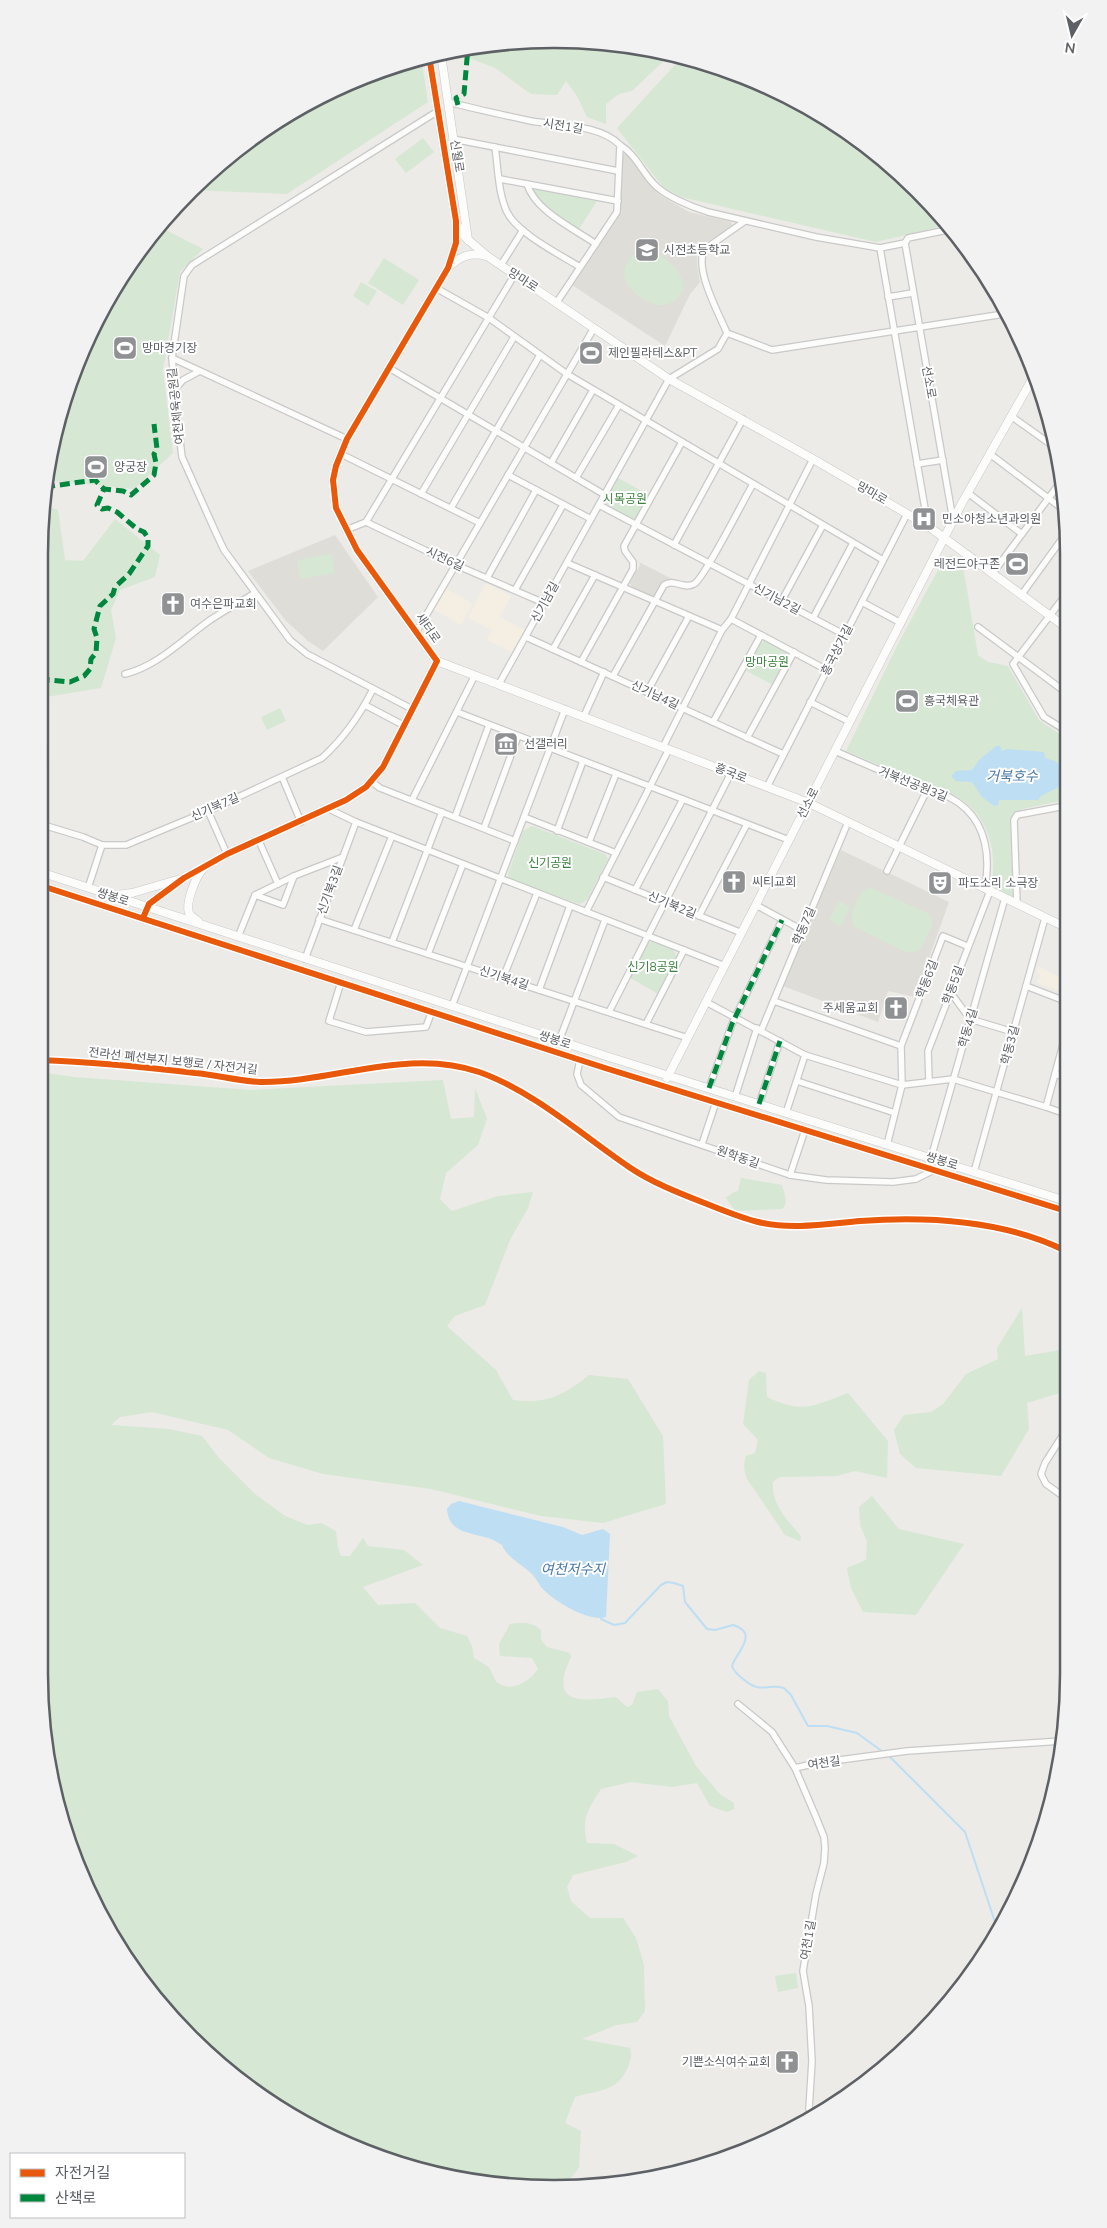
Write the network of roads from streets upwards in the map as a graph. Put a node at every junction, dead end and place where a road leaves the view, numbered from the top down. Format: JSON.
{"nodes":[{"id":1,"x":442,"y":60,"type":"edge"},
{"id":2,"x":431,"y":63,"type":"edge"},
{"id":3,"x":448,"y":102,"type":"junction"},
{"id":4,"x":438,"y":111,"type":"junction"},
{"id":5,"x":453,"y":139,"type":"junction"},
{"id":6,"x":620,"y":145,"type":"junction"},
{"id":7,"x":495,"y":148,"type":"junction"},
{"id":8,"x":618,"y":171,"type":"junction"},
{"id":9,"x":500,"y":179,"type":"junction"},
{"id":10,"x":527,"y":184,"type":"junction"},
{"id":11,"x":618,"y":201,"type":"junction"},
{"id":12,"x":456,"y":221,"type":"junction"},
{"id":13,"x":745,"y":221,"type":"junction"},
{"id":14,"x":523,"y":230,"type":"junction"},
{"id":15,"x":943,"y":231,"type":"edge"},
{"id":16,"x":468,"y":240,"type":"junction"},
{"id":17,"x":905,"y":243,"type":"junction"},
{"id":18,"x":596,"y":244,"type":"junction"},
{"id":19,"x":880,"y":248,"type":"junction"},
{"id":20,"x":487,"y":256,"type":"junction"},
{"id":21,"x":501,"y":265,"type":"junction"},
{"id":22,"x":580,"y":267,"type":"junction"},
{"id":23,"x":448,"y":268,"type":"junction"},
{"id":24,"x":515,"y":274,"type":"junction"},
{"id":25,"x":436,"y":288,"type":"junction"},
{"id":26,"x":913,"y":293,"type":"junction"},
{"id":27,"x":888,"y":297,"type":"junction"},
{"id":28,"x":557,"y":302,"type":"junction"},
{"id":29,"x":999,"y":315,"type":"edge"},
{"id":30,"x":489,"y":318,"type":"junction"},
{"id":31,"x":919,"y":326,"type":"junction"},
{"id":32,"x":594,"y":328,"type":"junction"},
{"id":33,"x":894,"y":331,"type":"junction"},
{"id":34,"x":727,"y":333,"type":"junction"},
{"id":35,"x":514,"y":337,"type":"junction"},
{"id":36,"x":540,"y":355,"type":"junction"},
{"id":37,"x":172,"y":358,"type":"junction"},
{"id":38,"x":389,"y":368,"type":"junction"},
{"id":39,"x":198,"y":372,"type":"junction"},
{"id":40,"x":566,"y":374,"type":"junction"},
{"id":41,"x":669,"y":379,"type":"junction"},
{"id":42,"x":1030,"y":384,"type":"edge"},
{"id":43,"x":175,"y":389,"type":"junction"},
{"id":44,"x":593,"y":390,"type":"junction"},
{"id":45,"x":440,"y":398,"type":"junction"},
{"id":46,"x":619,"y":405,"type":"junction"},
{"id":47,"x":468,"y":415,"type":"junction"},
{"id":48,"x":1011,"y":416,"type":"junction"},
{"id":49,"x":743,"y":419,"type":"junction"},
{"id":50,"x":646,"y":421,"type":"junction"},
{"id":51,"x":496,"y":431,"type":"junction"},
{"id":52,"x":347,"y":439,"type":"junction"},
{"id":53,"x":1047,"y":441,"type":"edge"},
{"id":54,"x":682,"y":442,"type":"junction"},
{"id":55,"x":524,"y":447,"type":"junction"},
{"id":56,"x":341,"y":454,"type":"junction"},
{"id":57,"x":990,"y":454,"type":"junction"},
{"id":58,"x":813,"y":459,"type":"junction"},
{"id":59,"x":943,"y":460,"type":"junction"},
{"id":60,"x":551,"y":463,"type":"junction"},
{"id":61,"x":719,"y":464,"type":"junction"},
{"id":62,"x":917,"y":464,"type":"junction"},
{"id":63,"x":508,"y":475,"type":"junction"},
{"id":64,"x":576,"y":478,"type":"junction"},
{"id":65,"x":392,"y":479,"type":"junction"},
{"id":66,"x":753,"y":484,"type":"junction"},
{"id":67,"x":1055,"y":489,"type":"edge"},
{"id":68,"x":536,"y":490,"type":"junction"},
{"id":69,"x":968,"y":493,"type":"junction"},
{"id":70,"x":422,"y":494,"type":"junction"},
{"id":71,"x":605,"y":495,"type":"junction"},
{"id":72,"x":1048,"y":499,"type":"junction"},
{"id":73,"x":563,"y":505,"type":"junction"},
{"id":74,"x":599,"y":505,"type":"junction"},
{"id":75,"x":789,"y":505,"type":"junction"},
{"id":76,"x":1057,"y":505,"type":"edge"},
{"id":77,"x":451,"y":508,"type":"junction"},
{"id":78,"x":908,"y":514,"type":"junction"},
{"id":79,"x":591,"y":519,"type":"junction"},
{"id":80,"x":953,"y":520,"type":"junction"},
{"id":81,"x":366,"y":522,"type":"junction"},
{"id":82,"x":480,"y":523,"type":"junction"},
{"id":83,"x":636,"y":524,"type":"junction"},
{"id":84,"x":822,"y":525,"type":"junction"},
{"id":85,"x":928,"y":526,"type":"junction"},
{"id":86,"x":346,"y":530,"type":"junction"},
{"id":87,"x":1022,"y":534,"type":"junction"},
{"id":88,"x":944,"y":538,"type":"junction"},
{"id":89,"x":1059,"y":542,"type":"edge"},
{"id":90,"x":853,"y":543,"type":"junction"},
{"id":91,"x":674,"y":545,"type":"junction"},
{"id":92,"x":883,"y":560,"type":"junction"},
{"id":93,"x":567,"y":563,"type":"junction"},
{"id":94,"x":709,"y":564,"type":"junction"},
{"id":95,"x":456,"y":565,"type":"junction"},
{"id":96,"x":993,"y":573,"type":"junction"},
{"id":97,"x":595,"y":575,"type":"junction"},
{"id":98,"x":487,"y":578,"type":"junction"},
{"id":99,"x":748,"y":584,"type":"junction"},
{"id":100,"x":623,"y":587,"type":"junction"},
{"id":101,"x":515,"y":590,"type":"junction"},
{"id":102,"x":255,"y":593,"type":"junction"},
{"id":103,"x":1022,"y":594,"type":"junction"},
{"id":104,"x":655,"y":601,"type":"junction"},
{"id":105,"x":781,"y":602,"type":"junction"},
{"id":106,"x":862,"y":602,"type":"junction"},
{"id":107,"x":544,"y":603,"type":"junction"},
{"id":108,"x":1060,"y":603,"type":"edge"},
{"id":109,"x":689,"y":616,"type":"junction"},
{"id":110,"x":1051,"y":616,"type":"junction"},
{"id":111,"x":813,"y":618,"type":"junction"},
{"id":112,"x":731,"y":619,"type":"junction"},
{"id":113,"x":901,"y":623,"type":"junction"},
{"id":114,"x":1060,"y":623,"type":"edge"},
{"id":115,"x":978,"y":627,"type":"dead end"},
{"id":116,"x":722,"y":630,"type":"junction"},
{"id":117,"x":417,"y":631,"type":"junction"},
{"id":118,"x":761,"y":635,"type":"junction"},
{"id":119,"x":845,"y":635,"type":"junction"},
{"id":120,"x":526,"y":637,"type":"junction"},
{"id":121,"x":554,"y":649,"type":"junction"},
{"id":122,"x":794,"y":652,"type":"junction"},
{"id":123,"x":1019,"y":657,"type":"junction"},
{"id":124,"x":437,"y":661,"type":"junction"},
{"id":125,"x":581,"y":662,"type":"junction"},
{"id":126,"x":827,"y":670,"type":"junction"},
{"id":127,"x":604,"y":672,"type":"junction"},
{"id":128,"x":125,"y":674,"type":"dead end"},
{"id":129,"x":475,"y":675,"type":"junction"},
{"id":130,"x":613,"y":676,"type":"junction"},
{"id":131,"x":499,"y":684,"type":"junction"},
{"id":132,"x":1060,"y":688,"type":"edge"},
{"id":133,"x":373,"y":689,"type":"junction"},
{"id":134,"x":647,"y":692,"type":"junction"},
{"id":135,"x":810,"y":702,"type":"junction"},
{"id":136,"x":365,"y":705,"type":"junction"},
{"id":137,"x":683,"y":708,"type":"junction"},
{"id":138,"x":412,"y":709,"type":"junction"},
{"id":139,"x":565,"y":709,"type":"junction"},
{"id":140,"x":456,"y":712,"type":"junction"},
{"id":141,"x":584,"y":716,"type":"junction"},
{"id":142,"x":714,"y":722,"type":"junction"},
{"id":143,"x":850,"y":722,"type":"junction"},
{"id":144,"x":403,"y":725,"type":"junction"},
{"id":145,"x":488,"y":725,"type":"junction"},
{"id":146,"x":1060,"y":727,"type":"edge"},
{"id":147,"x":518,"y":736,"type":"junction"},
{"id":148,"x":747,"y":738,"type":"junction"},
{"id":149,"x":550,"y":748,"type":"junction"},
{"id":150,"x":666,"y":748,"type":"junction"},
{"id":151,"x":835,"y":751,"type":"junction"},
{"id":152,"x":783,"y":754,"type":"junction"},
{"id":153,"x":584,"y":761,"type":"junction"},
{"id":154,"x":731,"y":773,"type":"junction"},
{"id":155,"x":616,"y":774,"type":"junction"},
{"id":156,"x":282,"y":777,"type":"junction"},
{"id":157,"x":372,"y":782,"type":"junction"},
{"id":158,"x":650,"y":787,"type":"junction"},
{"id":159,"x":767,"y":787,"type":"junction"},
{"id":160,"x":927,"y":790,"type":"junction"},
{"id":161,"x":683,"y":799,"type":"junction"},
{"id":162,"x":412,"y":800,"type":"junction"},
{"id":163,"x":809,"y":803,"type":"junction"},
{"id":164,"x":1060,"y":807,"type":"edge"},
{"id":165,"x":329,"y":809,"type":"junction"},
{"id":166,"x":712,"y":810,"type":"junction"},
{"id":167,"x":208,"y":811,"type":"junction"},
{"id":168,"x":442,"y":812,"type":"junction"},
{"id":169,"x":455,"y":817,"type":"junction"},
{"id":170,"x":524,"y":817,"type":"junction"},
{"id":171,"x":301,"y":822,"type":"junction"},
{"id":172,"x":356,"y":822,"type":"junction"},
{"id":173,"x":848,"y":822,"type":"junction"},
{"id":174,"x":747,"y":824,"type":"junction"},
{"id":175,"x":48,"y":826,"type":"edge"},
{"id":176,"x":484,"y":828,"type":"junction"},
{"id":177,"x":557,"y":831,"type":"junction"},
{"id":178,"x":392,"y":836,"type":"junction"},
{"id":179,"x":515,"y":840,"type":"junction"},
{"id":180,"x":789,"y":840,"type":"junction"},
{"id":181,"x":258,"y":841,"type":"junction"},
{"id":182,"x":589,"y":842,"type":"junction"},
{"id":183,"x":102,"y":845,"type":"junction"},
{"id":184,"x":899,"y":846,"type":"junction"},
{"id":185,"x":428,"y":850,"type":"junction"},
{"id":186,"x":616,"y":853,"type":"junction"},
{"id":187,"x":227,"y":854,"type":"junction"},
{"id":188,"x":343,"y":857,"type":"junction"},
{"id":189,"x":463,"y":864,"type":"junction"},
{"id":190,"x":206,"y":866,"type":"junction"},
{"id":191,"x":887,"y":871,"type":"dead end"},
{"id":192,"x":48,"y":875,"type":"edge"},
{"id":193,"x":294,"y":876,"type":"junction"},
{"id":194,"x":603,"y":877,"type":"junction"},
{"id":195,"x":184,"y":878,"type":"junction"},
{"id":196,"x":500,"y":879,"type":"junction"},
{"id":197,"x":278,"y":884,"type":"junction"},
{"id":198,"x":48,"y":888,"type":"edge"},
{"id":199,"x":88,"y":888,"type":"junction"},
{"id":200,"x":636,"y":890,"type":"junction"},
{"id":201,"x":987,"y":890,"type":"junction"},
{"id":202,"x":97,"y":891,"type":"junction"},
{"id":203,"x":537,"y":893,"type":"junction"},
{"id":204,"x":255,"y":895,"type":"junction"},
{"id":205,"x":1005,"y":898,"type":"junction"},
{"id":206,"x":665,"y":902,"type":"junction"},
{"id":207,"x":1017,"y":904,"type":"junction"},
{"id":208,"x":756,"y":905,"type":"junction"},
{"id":209,"x":570,"y":906,"type":"junction"},
{"id":210,"x":146,"y":907,"type":"junction"},
{"id":211,"x":586,"y":912,"type":"junction"},
{"id":212,"x":699,"y":916,"type":"junction"},
{"id":213,"x":143,"y":918,"type":"junction"},
{"id":214,"x":1045,"y":918,"type":"junction"},
{"id":215,"x":320,"y":919,"type":"junction"},
{"id":216,"x":606,"y":920,"type":"junction"},
{"id":217,"x":782,"y":920,"type":"junction"},
{"id":218,"x":203,"y":925,"type":"junction"},
{"id":219,"x":1060,"y":925,"type":"edge"},
{"id":220,"x":354,"y":930,"type":"junction"},
{"id":221,"x":802,"y":930,"type":"junction"},
{"id":222,"x":742,"y":933,"type":"junction"},
{"id":223,"x":648,"y":936,"type":"junction"},
{"id":224,"x":238,"y":937,"type":"junction"},
{"id":225,"x":392,"y":942,"type":"junction"},
{"id":226,"x":967,"y":946,"type":"junction"},
{"id":227,"x":684,"y":950,"type":"junction"},
{"id":228,"x":428,"y":954,"type":"junction"},
{"id":229,"x":305,"y":959,"type":"junction"},
{"id":230,"x":467,"y":966,"type":"junction"},
{"id":231,"x":725,"y":966,"type":"junction"},
{"id":232,"x":503,"y":978,"type":"junction"},
{"id":233,"x":341,"y":982,"type":"junction"},
{"id":234,"x":1026,"y":986,"type":"junction"},
{"id":235,"x":540,"y":990,"type":"junction"},
{"id":236,"x":951,"y":992,"type":"junction"},
{"id":237,"x":1060,"y":999,"type":"edge"},
{"id":238,"x":774,"y":1000,"type":"junction"},
{"id":239,"x":574,"y":1001,"type":"junction"},
{"id":240,"x":706,"y":1002,"type":"junction"},
{"id":241,"x":452,"y":1006,"type":"junction"},
{"id":242,"x":432,"y":1011,"type":"junction"},
{"id":243,"x":609,"y":1012,"type":"junction"},
{"id":244,"x":736,"y":1018,"type":"junction"},
{"id":245,"x":970,"y":1018,"type":"junction"},
{"id":246,"x":646,"y":1024,"type":"junction"},
{"id":247,"x":759,"y":1030,"type":"junction"},
{"id":248,"x":1014,"y":1032,"type":"junction"},
{"id":249,"x":688,"y":1038,"type":"junction"},
{"id":250,"x":559,"y":1041,"type":"junction"},
{"id":251,"x":780,"y":1041,"type":"junction"},
{"id":252,"x":901,"y":1046,"type":"junction"},
{"id":253,"x":805,"y":1055,"type":"junction"},
{"id":254,"x":1060,"y":1056,"type":"edge"},
{"id":255,"x":580,"y":1060,"type":"junction"},
{"id":256,"x":1055,"y":1074,"type":"junction"},
{"id":257,"x":1060,"y":1075,"type":"edge"},
{"id":258,"x":668,"y":1076,"type":"junction"},
{"id":259,"x":954,"y":1079,"type":"junction"},
{"id":260,"x":797,"y":1081,"type":"junction"},
{"id":261,"x":929,"y":1081,"type":"junction"},
{"id":262,"x":902,"y":1084,"type":"junction"},
{"id":263,"x":663,"y":1086,"type":"junction"},
{"id":264,"x":709,"y":1088,"type":"junction"},
{"id":265,"x":997,"y":1093,"type":"junction"},
{"id":266,"x":735,"y":1096,"type":"junction"},
{"id":267,"x":716,"y":1102,"type":"junction"},
{"id":268,"x":759,"y":1104,"type":"junction"},
{"id":269,"x":1046,"y":1107,"type":"junction"},
{"id":270,"x":1060,"y":1112,"type":"edge"},
{"id":271,"x":786,"y":1113,"type":"junction"},
{"id":272,"x":895,"y":1113,"type":"junction"},
{"id":273,"x":805,"y":1130,"type":"junction"},
{"id":274,"x":702,"y":1144,"type":"junction"},
{"id":275,"x":887,"y":1144,"type":"junction"},
{"id":276,"x":931,"y":1158,"type":"junction"},
{"id":277,"x":934,"y":1170,"type":"junction"},
{"id":278,"x":974,"y":1172,"type":"junction"},
{"id":279,"x":790,"y":1175,"type":"junction"},
{"id":280,"x":1060,"y":1199,"type":"edge"},
{"id":281,"x":1060,"y":1210,"type":"edge"},
{"id":282,"x":1060,"y":1439,"type":"edge"},
{"id":283,"x":1060,"y":1493,"type":"edge"},
{"id":284,"x":738,"y":1704,"type":"dead end"},
{"id":285,"x":1055,"y":1742,"type":"edge"},
{"id":286,"x":795,"y":1768,"type":"junction"},
{"id":287,"x":810,"y":2111,"type":"edge"}],
"edges":[{"from":1,"to":3,"type":"street","name":"신월로"},
{"from":2,"to":4,"type":"street","name":"신월로"},
{"from":3,"to":5,"type":"street","name":"신월로"},
{"from":3,"to":6,"type":"street","name":"시전1길"},
{"from":4,"to":12,"type":"street","name":"신월로"},
{"from":4,"to":37,"type":"street","name":"여천체육공원길"},
{"from":5,"to":7,"type":"street"},
{"from":5,"to":16,"type":"street","name":"신월로"},
{"from":6,"to":8,"type":"street"},
{"from":6,"to":13,"type":"street","name":"시전1길"},
{"from":7,"to":8,"type":"street"},
{"from":7,"to":9,"type":"street"},
{"from":8,"to":11,"type":"street"},
{"from":9,"to":10,"type":"street"},
{"from":9,"to":14,"type":"street"},
{"from":10,"to":11,"type":"street"},
{"from":10,"to":18,"type":"street"},
{"from":11,"to":18,"type":"street"},
{"from":12,"to":16,"type":"street","name":"망마로"},
{"from":12,"to":23,"type":"street","name":"신월로"},
{"from":13,"to":19,"type":"street","name":"시전1길"},
{"from":13,"to":34,"type":"street"},
{"from":14,"to":21,"type":"street"},
{"from":14,"to":22,"type":"street"},
{"from":15,"to":17,"type":"street"},
{"from":16,"to":20,"type":"street","name":"망마로"},
{"from":17,"to":19,"type":"street"},
{"from":17,"to":26,"type":"street","name":"선소로"},
{"from":18,"to":22,"type":"street"},
{"from":19,"to":27,"type":"street"},
{"from":20,"to":21,"type":"street","name":"망마로"},
{"from":20,"to":23,"type":"street"},
{"from":21,"to":24,"type":"street","name":"망마로"},
{"from":22,"to":28,"type":"street"},
{"from":23,"to":25,"type":"street","name":"새터로"},
{"from":24,"to":28,"type":"street","name":"망마로"},
{"from":24,"to":30,"type":"street"},
{"from":25,"to":30,"type":"street"},
{"from":25,"to":38,"type":"street","name":"새터로"},
{"from":26,"to":27,"type":"street"},
{"from":26,"to":31,"type":"street","name":"선소로"},
{"from":27,"to":33,"type":"street"},
{"from":28,"to":32,"type":"street","name":"망마로"},
{"from":29,"to":31,"type":"street"},
{"from":30,"to":35,"type":"street"},
{"from":30,"to":45,"type":"street"},
{"from":31,"to":33,"type":"street"},
{"from":31,"to":59,"type":"street","name":"선소로"},
{"from":32,"to":40,"type":"street"},
{"from":32,"to":41,"type":"street","name":"망마로"},
{"from":33,"to":34,"type":"street"},
{"from":33,"to":62,"type":"street"},
{"from":34,"to":41,"type":"street"},
{"from":35,"to":36,"type":"street"},
{"from":35,"to":47,"type":"street"},
{"from":36,"to":40,"type":"street"},
{"from":36,"to":51,"type":"street"},
{"from":37,"to":39,"type":"street"},
{"from":37,"to":43,"type":"street","name":"여천체육공원길"},
{"from":38,"to":45,"type":"street"},
{"from":38,"to":52,"type":"street","name":"새터로"},
{"from":39,"to":43,"type":"street"},
{"from":39,"to":52,"type":"street"},
{"from":40,"to":44,"type":"street"},
{"from":40,"to":55,"type":"street"},
{"from":41,"to":49,"type":"street","name":"망마로"},
{"from":41,"to":50,"type":"street","name":"신기남길"},
{"from":42,"to":48,"type":"street","name":"선소로"},
{"from":43,"to":102,"type":"street","name":"여천체육공원길"},
{"from":44,"to":46,"type":"street"},
{"from":44,"to":60,"type":"street"},
{"from":45,"to":47,"type":"street"},
{"from":45,"to":65,"type":"street"},
{"from":46,"to":50,"type":"street"},
{"from":46,"to":64,"type":"street"},
{"from":47,"to":51,"type":"street"},
{"from":47,"to":70,"type":"street"},
{"from":48,"to":53,"type":"street"},
{"from":48,"to":57,"type":"street","name":"선소로"},
{"from":49,"to":58,"type":"street","name":"망마로"},
{"from":49,"to":61,"type":"street"},
{"from":50,"to":54,"type":"street"},
{"from":50,"to":71,"type":"street","name":"신기남길"},
{"from":51,"to":55,"type":"street"},
{"from":51,"to":77,"type":"street"},
{"from":52,"to":56,"type":"street","name":"새터로"},
{"from":54,"to":61,"type":"street"},
{"from":54,"to":83,"type":"street"},
{"from":55,"to":60,"type":"street"},
{"from":55,"to":63,"type":"street"},
{"from":56,"to":65,"type":"street"},
{"from":56,"to":86,"type":"street","name":"새터로"},
{"from":57,"to":69,"type":"street","name":"선소로"},
{"from":57,"to":72,"type":"street"},
{"from":58,"to":75,"type":"street"},
{"from":58,"to":78,"type":"street","name":"망마로"},
{"from":59,"to":62,"type":"street"},
{"from":59,"to":80,"type":"street","name":"선소로"},
{"from":60,"to":64,"type":"street"},
{"from":61,"to":66,"type":"street"},
{"from":61,"to":91,"type":"street"},
{"from":62,"to":85,"type":"street"},
{"from":63,"to":68,"type":"street"},
{"from":63,"to":82,"type":"street"},
{"from":64,"to":71,"type":"street"},
{"from":65,"to":70,"type":"street"},
{"from":65,"to":81,"type":"street"},
{"from":66,"to":75,"type":"street"},
{"from":66,"to":94,"type":"street"},
{"from":67,"to":72,"type":"street"},
{"from":68,"to":73,"type":"street"},
{"from":68,"to":98,"type":"street"},
{"from":69,"to":80,"type":"street","name":"선소로"},
{"from":69,"to":87,"type":"street"},
{"from":70,"to":77,"type":"street"},
{"from":71,"to":74,"type":"street","name":"신기남길"},
{"from":72,"to":76,"type":"street"},
{"from":72,"to":87,"type":"street"},
{"from":73,"to":79,"type":"street"},
{"from":73,"to":101,"type":"street"},
{"from":74,"to":79,"type":"street","name":"신기남길"},
{"from":74,"to":83,"type":"street","name":"신기남2길"},
{"from":75,"to":84,"type":"street"},
{"from":75,"to":99,"type":"street"},
{"from":77,"to":82,"type":"street"},
{"from":78,"to":85,"type":"street","name":"망마로"},
{"from":78,"to":92,"type":"street","name":"흥국상가길"},
{"from":79,"to":93,"type":"street","name":"신기남길"},
{"from":80,"to":88,"type":"street","name":"선소로"},
{"from":81,"to":86,"type":"street"},
{"from":81,"to":95,"type":"street","name":"시전6길"},
{"from":82,"to":95,"type":"street"},
{"from":83,"to":91,"type":"street","name":"신기남2길"},
{"from":83,"to":100,"type":"street"},
{"from":84,"to":90,"type":"street"},
{"from":84,"to":105,"type":"street"},
{"from":85,"to":88,"type":"street","name":"망마로"},
{"from":86,"to":117,"type":"street","name":"새터로"},
{"from":87,"to":96,"type":"street"},
{"from":88,"to":96,"type":"street","name":"망마로"},
{"from":88,"to":113,"type":"street","name":"선소로"},
{"from":89,"to":103,"type":"street"},
{"from":90,"to":92,"type":"street"},
{"from":90,"to":111,"type":"street"},
{"from":91,"to":94,"type":"street","name":"신기남2길"},
{"from":92,"to":106,"type":"street","name":"흥국상가길"},
{"from":93,"to":97,"type":"street"},
{"from":93,"to":107,"type":"street","name":"신기남길"},
{"from":94,"to":99,"type":"street","name":"신기남2길"},
{"from":94,"to":104,"type":"street"},
{"from":95,"to":98,"type":"street","name":"시전6길"},
{"from":95,"to":117,"type":"street"},
{"from":96,"to":103,"type":"street","name":"망마로"},
{"from":97,"to":100,"type":"street"},
{"from":97,"to":121,"type":"street"},
{"from":98,"to":101,"type":"street","name":"시전6길"},
{"from":99,"to":105,"type":"street","name":"신기남2길"},
{"from":99,"to":112,"type":"street"},
{"from":100,"to":104,"type":"street"},
{"from":100,"to":125,"type":"street"},
{"from":101,"to":107,"type":"street","name":"시전6길"},
{"from":102,"to":128,"type":"street"},
{"from":102,"to":133,"type":"street","name":"여천체육공원길"},
{"from":103,"to":110,"type":"street","name":"망마로"},
{"from":104,"to":109,"type":"street"},
{"from":104,"to":130,"type":"street"},
{"from":105,"to":111,"type":"street","name":"신기남2길"},
{"from":106,"to":113,"type":"street"},
{"from":106,"to":119,"type":"street","name":"흥국상가길"},
{"from":107,"to":120,"type":"street","name":"신기남길"},
{"from":108,"to":110,"type":"street"},
{"from":109,"to":116,"type":"street"},
{"from":109,"to":134,"type":"street"},
{"from":110,"to":114,"type":"street","name":"망마로"},
{"from":110,"to":123,"type":"street"},
{"from":111,"to":119,"type":"street","name":"신기남2길"},
{"from":112,"to":116,"type":"street"},
{"from":112,"to":118,"type":"street"},
{"from":113,"to":143,"type":"street","name":"선소로"},
{"from":115,"to":123,"type":"street"},
{"from":116,"to":137,"type":"street"},
{"from":117,"to":124,"type":"street","name":"새터로"},
{"from":118,"to":122,"type":"street"},
{"from":118,"to":142,"type":"street"},
{"from":119,"to":126,"type":"street","name":"흥국상가길"},
{"from":120,"to":121,"type":"street","name":"신기남4길"},
{"from":120,"to":131,"type":"street","name":"신기남길"},
{"from":121,"to":125,"type":"street","name":"신기남4길"},
{"from":122,"to":126,"type":"street"},
{"from":122,"to":148,"type":"street"},
{"from":123,"to":132,"type":"street"},
{"from":123,"to":146,"type":"street"},
{"from":124,"to":129,"type":"street","name":"흥국로"},
{"from":124,"to":138,"type":"street","name":"새터로"},
{"from":125,"to":127,"type":"street","name":"신기남4길"},
{"from":126,"to":135,"type":"street","name":"흥국상가길"},
{"from":127,"to":130,"type":"street","name":"신기남4길"},
{"from":127,"to":141,"type":"street"},
{"from":129,"to":131,"type":"street","name":"흥국로"},
{"from":129,"to":140,"type":"street"},
{"from":130,"to":134,"type":"street","name":"신기남4길"},
{"from":131,"to":139,"type":"street","name":"흥국로"},
{"from":133,"to":136,"type":"street","name":"신기북7길"},
{"from":133,"to":138,"type":"street","name":"여천체육공원길"},
{"from":134,"to":137,"type":"street","name":"신기남4길"},
{"from":135,"to":143,"type":"street"},
{"from":135,"to":152,"type":"street","name":"흥국상가길"},
{"from":136,"to":144,"type":"street"},
{"from":136,"to":156,"type":"street","name":"신기북7길"},
{"from":137,"to":142,"type":"street","name":"신기남4길"},
{"from":137,"to":150,"type":"street"},
{"from":138,"to":144,"type":"street","name":"새터로"},
{"from":139,"to":141,"type":"street","name":"흥국로"},
{"from":139,"to":149,"type":"street"},
{"from":140,"to":145,"type":"street"},
{"from":140,"to":162,"type":"street"},
{"from":141,"to":150,"type":"street","name":"흥국로"},
{"from":142,"to":148,"type":"street","name":"신기남4길"},
{"from":143,"to":151,"type":"street","name":"선소로"},
{"from":144,"to":157,"type":"street","name":"새터로"},
{"from":145,"to":147,"type":"street"},
{"from":145,"to":169,"type":"street"},
{"from":147,"to":149,"type":"street"},
{"from":147,"to":176,"type":"street"},
{"from":148,"to":152,"type":"street","name":"신기남4길"},
{"from":149,"to":153,"type":"street"},
{"from":149,"to":170,"type":"street"},
{"from":150,"to":154,"type":"street","name":"흥국로"},
{"from":150,"to":158,"type":"street"},
{"from":151,"to":160,"type":"street","name":"거북선공원3길"},
{"from":151,"to":163,"type":"street","name":"선소로"},
{"from":152,"to":159,"type":"street","name":"흥국상가길"},
{"from":153,"to":155,"type":"street"},
{"from":153,"to":177,"type":"street"},
{"from":154,"to":159,"type":"street","name":"흥국로"},
{"from":154,"to":166,"type":"street"},
{"from":155,"to":158,"type":"street"},
{"from":155,"to":182,"type":"street"},
{"from":156,"to":167,"type":"street","name":"신기북7길"},
{"from":156,"to":171,"type":"street"},
{"from":157,"to":162,"type":"street"},
{"from":157,"to":165,"type":"street","name":"새터로"},
{"from":158,"to":161,"type":"street"},
{"from":158,"to":186,"type":"street"},
{"from":159,"to":163,"type":"street","name":"흥국로"},
{"from":160,"to":184,"type":"street"},
{"from":160,"to":201,"type":"street","name":"거북선공원3길"},
{"from":161,"to":166,"type":"street"},
{"from":161,"to":200,"type":"street"},
{"from":162,"to":168,"type":"street"},
{"from":163,"to":173,"type":"street","name":"흥국로"},
{"from":163,"to":180,"type":"street","name":"선소로"},
{"from":164,"to":207,"type":"street"},
{"from":165,"to":171,"type":"street","name":"새터로"},
{"from":165,"to":172,"type":"street"},
{"from":166,"to":174,"type":"street"},
{"from":166,"to":206,"type":"street"},
{"from":167,"to":183,"type":"street","name":"신기북7길"},
{"from":167,"to":187,"type":"street"},
{"from":168,"to":169,"type":"street"},
{"from":168,"to":185,"type":"street"},
{"from":169,"to":176,"type":"street"},
{"from":170,"to":177,"type":"street"},
{"from":170,"to":179,"type":"street"},
{"from":171,"to":181,"type":"street","name":"새터로"},
{"from":172,"to":178,"type":"street"},
{"from":172,"to":188,"type":"street","name":"신기북3길"},
{"from":173,"to":184,"type":"street","name":"흥국로"},
{"from":173,"to":221,"type":"street","name":"학동7길"},
{"from":174,"to":180,"type":"street"},
{"from":174,"to":212,"type":"street"},
{"from":175,"to":183,"type":"street","name":"신기북7길"},
{"from":176,"to":179,"type":"street"},
{"from":177,"to":182,"type":"street"},
{"from":178,"to":185,"type":"street"},
{"from":178,"to":220,"type":"street"},
{"from":179,"to":196,"type":"street"},
{"from":180,"to":208,"type":"street","name":"선소로"},
{"from":181,"to":187,"type":"street","name":"새터로"},
{"from":181,"to":197,"type":"street"},
{"from":182,"to":186,"type":"street"},
{"from":183,"to":199,"type":"street"},
{"from":184,"to":191,"type":"street"},
{"from":184,"to":201,"type":"street","name":"흥국로"},
{"from":185,"to":189,"type":"street"},
{"from":185,"to":225,"type":"street"},
{"from":186,"to":194,"type":"street"},
{"from":187,"to":190,"type":"street","name":"새터로"},
{"from":188,"to":193,"type":"street"},
{"from":188,"to":215,"type":"street","name":"신기북3길"},
{"from":189,"to":196,"type":"street"},
{"from":189,"to":228,"type":"street"},
{"from":190,"to":195,"type":"street","name":"새터로"},
{"from":190,"to":218,"type":"street"},
{"from":192,"to":199,"type":"street","name":"쌍봉로"},
{"from":193,"to":197,"type":"street"},
{"from":193,"to":204,"type":"street"},
{"from":194,"to":200,"type":"street","name":"신기북2길"},
{"from":194,"to":211,"type":"street"},
{"from":195,"to":202,"type":"street"},
{"from":195,"to":210,"type":"street","name":"새터로"},
{"from":196,"to":203,"type":"street"},
{"from":196,"to":230,"type":"street"},
{"from":197,"to":204,"type":"street"},
{"from":198,"to":213,"type":"street","name":"쌍봉로"},
{"from":199,"to":202,"type":"street","name":"쌍봉로"},
{"from":200,"to":206,"type":"street","name":"신기북2길"},
{"from":201,"to":205,"type":"street","name":"흥국로"},
{"from":201,"to":226,"type":"street","name":"학동5길"},
{"from":202,"to":210,"type":"street","name":"쌍봉로"},
{"from":203,"to":209,"type":"street"},
{"from":203,"to":232,"type":"street"},
{"from":204,"to":224,"type":"street"},
{"from":205,"to":207,"type":"street","name":"흥국로"},
{"from":205,"to":245,"type":"street","name":"학동4길"},
{"from":206,"to":212,"type":"street","name":"신기북2길"},
{"from":206,"to":223,"type":"street"},
{"from":207,"to":214,"type":"street","name":"흥국로"},
{"from":208,"to":217,"type":"street"},
{"from":208,"to":222,"type":"street","name":"선소로"},
{"from":209,"to":211,"type":"street"},
{"from":209,"to":235,"type":"street"},
{"from":210,"to":213,"type":"street"},
{"from":210,"to":218,"type":"street","name":"쌍봉로"},
{"from":211,"to":216,"type":"street"},
{"from":212,"to":222,"type":"street","name":"신기북2길"},
{"from":213,"to":233,"type":"street","name":"쌍봉로"},
{"from":214,"to":219,"type":"street","name":"흥국로"},
{"from":214,"to":234,"type":"street","name":"학동3길"},
{"from":215,"to":220,"type":"street","name":"신기북4길"},
{"from":215,"to":229,"type":"street","name":"신기북3길"},
{"from":216,"to":223,"type":"street"},
{"from":216,"to":239,"type":"street"},
{"from":217,"to":221,"type":"street"},
{"from":217,"to":244,"type":"street"},
{"from":218,"to":224,"type":"street","name":"쌍봉로"},
{"from":220,"to":225,"type":"street","name":"신기북4길"},
{"from":221,"to":238,"type":"street","name":"학동7길"},
{"from":222,"to":231,"type":"street","name":"선소로"},
{"from":223,"to":227,"type":"street"},
{"from":223,"to":243,"type":"street"},
{"from":224,"to":229,"type":"street","name":"쌍봉로"},
{"from":225,"to":228,"type":"street","name":"신기북4길"},
{"from":226,"to":236,"type":"street","name":"학동5길"},
{"from":226,"to":252,"type":"street","name":"학동6길"},
{"from":227,"to":231,"type":"street"},
{"from":227,"to":246,"type":"street"},
{"from":228,"to":230,"type":"street","name":"신기북4길"},
{"from":229,"to":241,"type":"street","name":"쌍봉로"},
{"from":230,"to":232,"type":"street","name":"신기북4길"},
{"from":230,"to":241,"type":"street"},
{"from":231,"to":240,"type":"street","name":"선소로"},
{"from":232,"to":235,"type":"street","name":"신기북4길"},
{"from":233,"to":242,"type":"street","name":"쌍봉로"},
{"from":233,"to":242,"type":"street"},
{"from":234,"to":237,"type":"street"},
{"from":234,"to":248,"type":"street","name":"학동3길"},
{"from":235,"to":239,"type":"street","name":"신기북4길"},
{"from":236,"to":245,"type":"street"},
{"from":236,"to":261,"type":"street","name":"학동5길"},
{"from":238,"to":247,"type":"street","name":"학동7길"},
{"from":238,"to":252,"type":"street"},
{"from":239,"to":243,"type":"street","name":"신기북4길"},
{"from":239,"to":250,"type":"street"},
{"from":240,"to":244,"type":"street"},
{"from":240,"to":249,"type":"street","name":"선소로"},
{"from":241,"to":250,"type":"street","name":"쌍봉로"},
{"from":242,"to":255,"type":"street","name":"쌍봉로"},
{"from":243,"to":246,"type":"street","name":"신기북4길"},
{"from":244,"to":247,"type":"street"},
{"from":244,"to":264,"type":"street"},
{"from":245,"to":248,"type":"street"},
{"from":245,"to":259,"type":"street","name":"학동4길"},
{"from":246,"to":249,"type":"street","name":"신기북4길"},
{"from":247,"to":251,"type":"street"},
{"from":247,"to":266,"type":"street","name":"학동7길"},
{"from":248,"to":265,"type":"street","name":"학동3길"},
{"from":249,"to":258,"type":"street","name":"선소로"},
{"from":250,"to":258,"type":"street","name":"쌍봉로"},
{"from":251,"to":253,"type":"street"},
{"from":251,"to":268,"type":"street"},
{"from":252,"to":262,"type":"street","name":"학동6길"},
{"from":253,"to":260,"type":"street"},
{"from":253,"to":262,"type":"street"},
{"from":254,"to":256,"type":"street"},
{"from":255,"to":263,"type":"street","name":"쌍봉로"},
{"from":255,"to":274,"type":"street","name":"원학동길"},
{"from":256,"to":257,"type":"street"},
{"from":256,"to":269,"type":"street"},
{"from":258,"to":263,"type":"street","name":"선소로"},
{"from":258,"to":264,"type":"street","name":"쌍봉로"},
{"from":259,"to":261,"type":"street"},
{"from":259,"to":265,"type":"street"},
{"from":259,"to":276,"type":"street","name":"학동4길"},
{"from":260,"to":271,"type":"street"},
{"from":260,"to":272,"type":"street"},
{"from":261,"to":262,"type":"street"},
{"from":262,"to":272,"type":"street","name":"학동6길"},
{"from":263,"to":267,"type":"street","name":"쌍봉로"},
{"from":264,"to":266,"type":"street","name":"쌍봉로"},
{"from":265,"to":269,"type":"street"},
{"from":265,"to":278,"type":"street","name":"학동3길"},
{"from":266,"to":268,"type":"street","name":"쌍봉로"},
{"from":267,"to":273,"type":"street","name":"쌍봉로"},
{"from":267,"to":274,"type":"street"},
{"from":268,"to":271,"type":"street","name":"쌍봉로"},
{"from":269,"to":270,"type":"street"},
{"from":271,"to":275,"type":"street","name":"쌍봉로"},
{"from":272,"to":275,"type":"street","name":"학동6길"},
{"from":273,"to":277,"type":"street","name":"쌍봉로"},
{"from":273,"to":279,"type":"street"},
{"from":274,"to":279,"type":"street","name":"원학동길"},
{"from":275,"to":276,"type":"street","name":"쌍봉로"},
{"from":276,"to":278,"type":"street","name":"쌍봉로"},
{"from":277,"to":279,"type":"street","name":"원학동길"},
{"from":277,"to":281,"type":"street","name":"쌍봉로"},
{"from":278,"to":280,"type":"street","name":"쌍봉로"},
{"from":282,"to":283,"type":"street"},
{"from":284,"to":286,"type":"street","name":"여천길"},
{"from":285,"to":286,"type":"street","name":"여천길"},
{"from":286,"to":287,"type":"street","name":"여천1길"}]}
